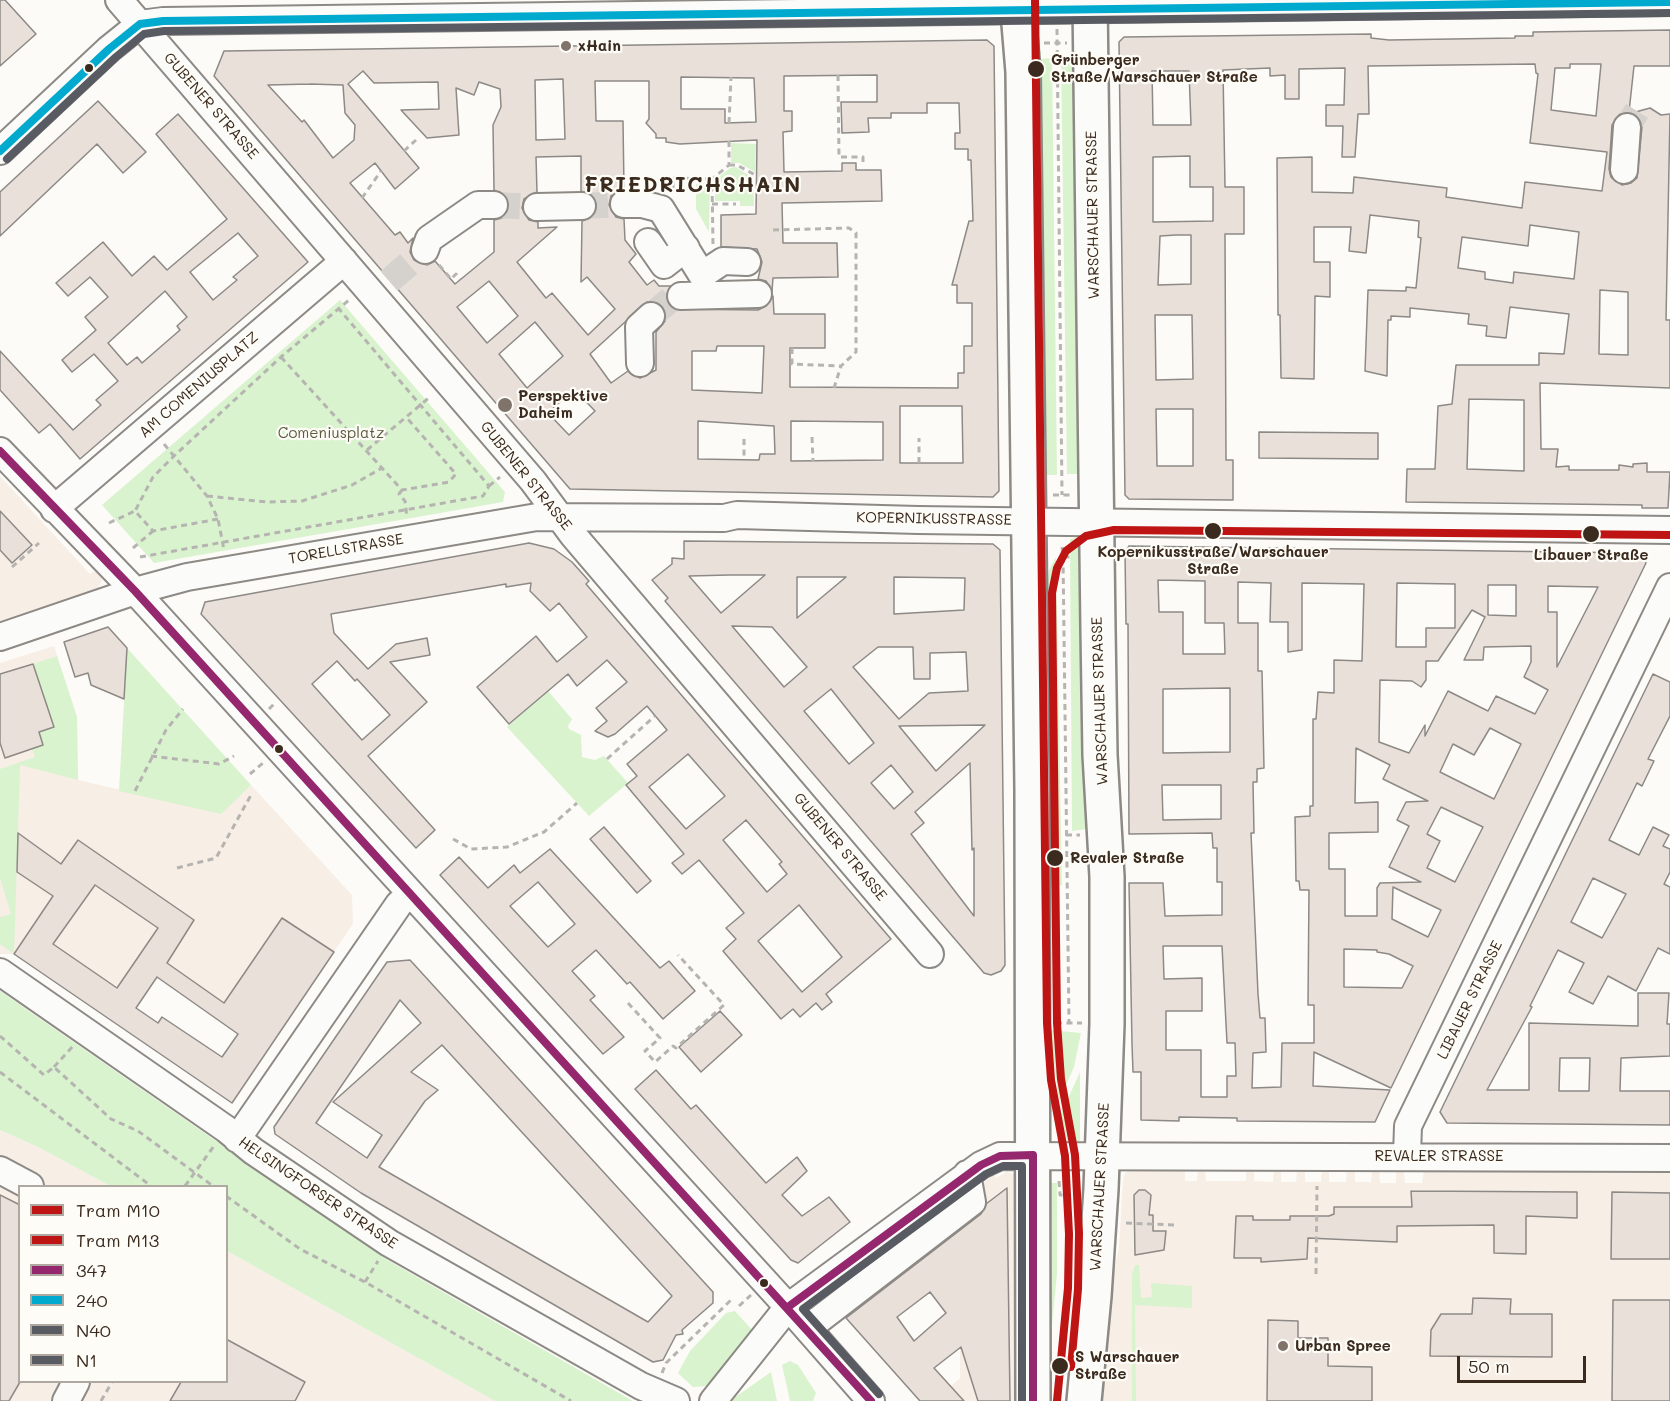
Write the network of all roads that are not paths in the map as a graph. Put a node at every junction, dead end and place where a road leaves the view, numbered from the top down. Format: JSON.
{"nodes":[{"id":1,"x":119,"y":0,"type":"edge"},
{"id":2,"x":1670,"y":2,"type":"edge"},
{"id":3,"x":1090,"y":4,"type":"edge"},
{"id":4,"x":1017,"y":5,"type":"edge"},
{"id":5,"x":568,"y":8,"type":"edge"},
{"id":6,"x":140,"y":24,"type":"junction"},
{"id":7,"x":1627,"y":128,"type":"tunnel mouth"},
{"id":8,"x":0,"y":151,"type":"edge"},
{"id":9,"x":1624,"y":170,"type":"dead end"},
{"id":10,"x":624,"y":204,"type":"tunnel mouth"},
{"id":11,"x":494,"y":205,"type":"tunnel mouth"},
{"id":12,"x":582,"y":206,"type":"tunnel mouth"},
{"id":13,"x":537,"y":207,"type":"tunnel mouth"},
{"id":14,"x":648,"y":242,"type":"dead end"},
{"id":15,"x":686,"y":248,"type":"junction"},
{"id":16,"x":425,"y":250,"type":"tunnel mouth"},
{"id":17,"x":344,"y":261,"type":"junction"},
{"id":18,"x":758,"y":294,"type":"dead end"},
{"id":19,"x":651,"y":316,"type":"tunnel mouth"},
{"id":20,"x":640,"y":363,"type":"dead end"},
{"id":21,"x":0,"y":451,"type":"edge"},
{"id":22,"x":1037,"y":508,"type":"junction"},
{"id":23,"x":1089,"y":508,"type":"junction"},
{"id":24,"x":54,"y":509,"type":"junction"},
{"id":25,"x":559,"y":516,"type":"junction"},
{"id":26,"x":1670,"y":530,"type":"edge"},
{"id":27,"x":1670,"y":587,"type":"edge"},
{"id":28,"x":135,"y":591,"type":"junction"},
{"id":29,"x":0,"y":636,"type":"edge"},
{"id":30,"x":410,"y":894,"type":"junction"},
{"id":31,"x":930,"y":954,"type":"dead end"},
{"id":32,"x":1,"y":973,"type":"edge"},
{"id":33,"x":232,"y":1134,"type":"junction"},
{"id":34,"x":1033,"y":1155,"type":"junction"},
{"id":35,"x":1102,"y":1155,"type":"junction"},
{"id":36,"x":1407,"y":1156,"type":"junction"},
{"id":37,"x":1670,"y":1158,"type":"edge"},
{"id":38,"x":0,"y":1170,"type":"edge"},
{"id":39,"x":967,"y":1174,"type":"junction"},
{"id":40,"x":28,"y":1185,"type":"edge"},
{"id":41,"x":788,"y":1307,"type":"junction"},
{"id":42,"x":808,"y":1328,"type":"junction"},
{"id":43,"x":75,"y":1383,"type":"edge"},
{"id":44,"x":660,"y":1394,"type":"edge"},
{"id":45,"x":66,"y":1401,"type":"edge"},
{"id":46,"x":713,"y":1401,"type":"edge"},
{"id":47,"x":870,"y":1401,"type":"edge"},
{"id":48,"x":1034,"y":1401,"type":"edge"},
{"id":49,"x":1084,"y":1401,"type":"edge"}],
"edges":[{"from":1,"to":6,"type":"street","name":"GUBENER STRASSE"},
{"from":2,"to":3,"type":"street"},
{"from":3,"to":4,"type":"street"},
{"from":3,"to":23,"type":"main road","name":"WARSCHAUER STRASSE"},
{"from":4,"to":5,"type":"street"},
{"from":4,"to":22,"type":"main road"},
{"from":5,"to":6,"type":"street"},
{"from":6,"to":8,"type":"street"},
{"from":6,"to":17,"type":"street","name":"GUBENER STRASSE"},
{"from":7,"to":9,"type":"street"},
{"from":10,"to":15,"type":"street"},
{"from":11,"to":16,"type":"street"},
{"from":12,"to":13,"type":"street"},
{"from":14,"to":15,"type":"street"},
{"from":15,"to":18,"type":"street"},
{"from":17,"to":24,"type":"street","name":"AM COMENIUSPLATZ"},
{"from":17,"to":25,"type":"street","name":"GUBENER STRASSE"},
{"from":19,"to":20,"type":"street"},
{"from":21,"to":24,"type":"street"},
{"from":22,"to":23,"type":"street","name":"KOPERNIKUSSTRASSE"},
{"from":22,"to":25,"type":"street","name":"KOPERNIKUSSTRASSE"},
{"from":22,"to":34,"type":"main road"},
{"from":23,"to":26,"type":"street","name":"KOPERNIKUSSTRASSE"},
{"from":23,"to":35,"type":"main road","name":"WARSCHAUER STRASSE"},
{"from":24,"to":28,"type":"street"},
{"from":25,"to":28,"type":"street","name":"TORELLSTRASSE"},
{"from":25,"to":31,"type":"street","name":"GUBENER STRASSE"},
{"from":27,"to":36,"type":"street","name":"LIBAUER STRASSE"},
{"from":28,"to":29,"type":"street","name":"TORELLSTRASSE"},
{"from":28,"to":30,"type":"street"},
{"from":30,"to":33,"type":"street"},
{"from":30,"to":41,"type":"street"},
{"from":32,"to":33,"type":"street","name":"HELSINGFORSER STRASSE"},
{"from":33,"to":44,"type":"street","name":"HELSINGFORSER STRASSE"},
{"from":34,"to":35,"type":"street","name":"REVALER STRASSE"},
{"from":34,"to":39,"type":"street","name":"REVALER STRASSE"},
{"from":34,"to":48,"type":"main road"},
{"from":35,"to":36,"type":"street","name":"REVALER STRASSE"},
{"from":35,"to":49,"type":"main road","name":"WARSCHAUER STRASSE"},
{"from":36,"to":37,"type":"street","name":"REVALER STRASSE"},
{"from":38,"to":40,"type":"street"},
{"from":39,"to":41,"type":"street","name":"REVALER STRASSE"},
{"from":39,"to":42,"type":"street"},
{"from":41,"to":42,"type":"street"},
{"from":41,"to":46,"type":"street","name":"REVALER STRASSE"},
{"from":42,"to":47,"type":"street"},
{"from":43,"to":45,"type":"street"}]}
